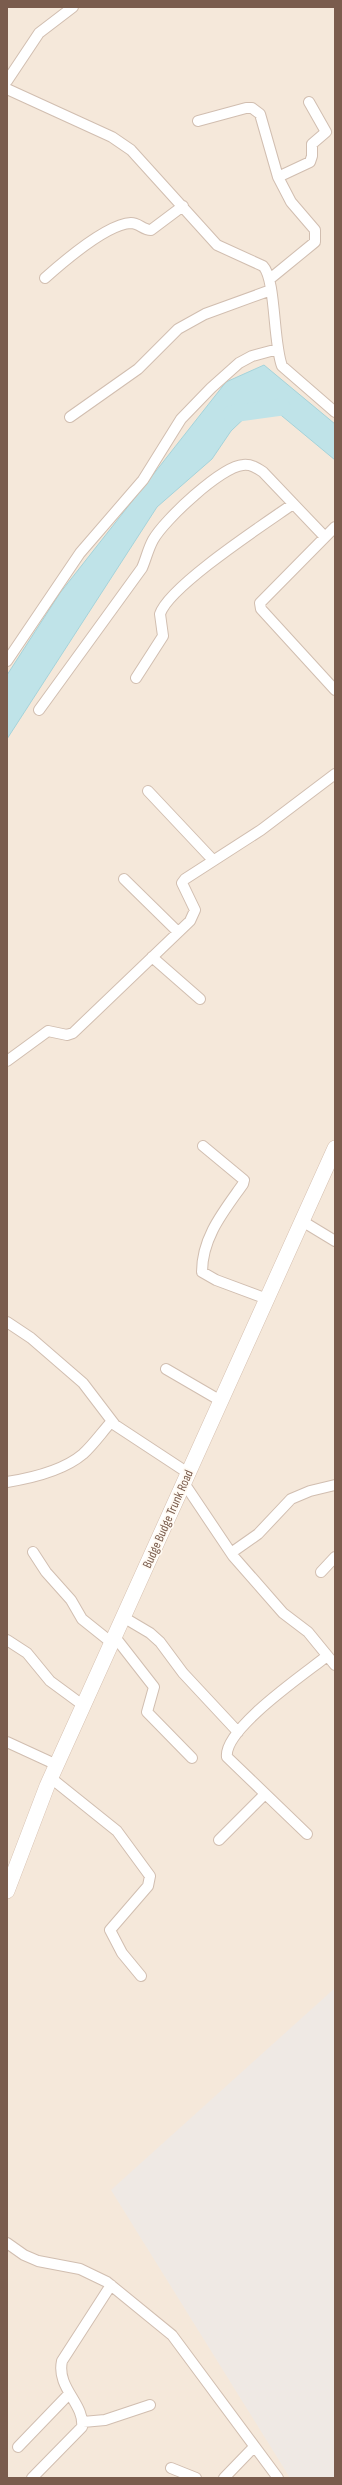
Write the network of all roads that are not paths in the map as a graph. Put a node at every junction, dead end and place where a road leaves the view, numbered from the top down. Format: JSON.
{"nodes":[{"id":1,"x":73,"y":7,"type":"edge"},
{"id":2,"x":7,"y":80,"type":"edge"},
{"id":3,"x":7,"y":89,"type":"edge"},
{"id":4,"x":309,"y":102,"type":"dead end"},
{"id":5,"x":198,"y":121,"type":"dead end"},
{"id":6,"x":278,"y":176,"type":"junction"},
{"id":7,"x":183,"y":206,"type":"junction"},
{"id":8,"x":45,"y":278,"type":"dead end"},
{"id":9,"x":270,"y":278,"type":"junction"},
{"id":10,"x":271,"y":290,"type":"junction"},
{"id":11,"x":278,"y":349,"type":"junction"},
{"id":12,"x":335,"y":412,"type":"edge"},
{"id":13,"x":70,"y":417,"type":"dead end"},
{"id":14,"x":293,"y":504,"type":"junction"},
{"id":15,"x":335,"y":527,"type":"edge"},
{"id":16,"x":325,"y":537,"type":"junction"},
{"id":17,"x":7,"y":661,"type":"edge"},
{"id":18,"x":136,"y":678,"type":"dead end"},
{"id":19,"x":335,"y":690,"type":"edge"},
{"id":20,"x":39,"y":710,"type":"dead end"},
{"id":21,"x":335,"y":774,"type":"edge"},
{"id":22,"x":148,"y":791,"type":"dead end"},
{"id":23,"x":212,"y":859,"type":"junction"},
{"id":24,"x":124,"y":879,"type":"dead end"},
{"id":25,"x":178,"y":932,"type":"junction"},
{"id":26,"x":152,"y":957,"type":"junction"},
{"id":27,"x":200,"y":999,"type":"dead end"},
{"id":28,"x":7,"y":1061,"type":"edge"},
{"id":29,"x":203,"y":1146,"type":"dead end"},
{"id":30,"x":333,"y":1158,"type":"edge"},
{"id":31,"x":302,"y":1221,"type":"junction"},
{"id":32,"x":335,"y":1241,"type":"edge"},
{"id":33,"x":267,"y":1299,"type":"junction"},
{"id":34,"x":7,"y":1322,"type":"edge"},
{"id":35,"x":166,"y":1369,"type":"dead end"},
{"id":36,"x":221,"y":1402,"type":"junction"},
{"id":37,"x":112,"y":1421,"type":"junction"},
{"id":38,"x":186,"y":1478,"type":"junction"},
{"id":39,"x":7,"y":1482,"type":"edge"},
{"id":40,"x":335,"y":1485,"type":"edge"},
{"id":41,"x":33,"y":1552,"type":"dead end"},
{"id":42,"x":231,"y":1553,"type":"junction"},
{"id":43,"x":335,"y":1557,"type":"edge"},
{"id":44,"x":321,"y":1572,"type":"dead end"},
{"id":45,"x":123,"y":1617,"type":"junction"},
{"id":46,"x":7,"y":1640,"type":"edge"},
{"id":47,"x":113,"y":1640,"type":"junction"},
{"id":48,"x":327,"y":1656,"type":"junction"},
{"id":49,"x":335,"y":1665,"type":"edge"},
{"id":50,"x":84,"y":1706,"type":"junction"},
{"id":51,"x":238,"y":1732,"type":"junction"},
{"id":52,"x":7,"y":1742,"type":"edge"},
{"id":53,"x":192,"y":1758,"type":"dead end"},
{"id":54,"x":54,"y":1772,"type":"junction"},
{"id":55,"x":265,"y":1794,"type":"junction"},
{"id":56,"x":307,"y":1834,"type":"dead end"},
{"id":57,"x":219,"y":1840,"type":"dead end"},
{"id":58,"x":7,"y":1891,"type":"edge"},
{"id":59,"x":141,"y":1976,"type":"dead end"},
{"id":60,"x":7,"y":2243,"type":"edge"},
{"id":61,"x":111,"y":2285,"type":"junction"},
{"id":62,"x":70,"y":2394,"type":"junction"},
{"id":63,"x":150,"y":2405,"type":"dead end"},
{"id":64,"x":83,"y":2422,"type":"junction"},
{"id":65,"x":18,"y":2447,"type":"dead end"},
{"id":66,"x":254,"y":2447,"type":"junction"},
{"id":67,"x":171,"y":2468,"type":"dead end"},
{"id":68,"x":32,"y":2478,"type":"edge"},
{"id":69,"x":196,"y":2478,"type":"edge"},
{"id":70,"x":224,"y":2478,"type":"edge"},
{"id":71,"x":278,"y":2478,"type":"edge"}],
"edges":[{"from":1,"to":2,"type":"street"},
{"from":3,"to":7,"type":"street"},
{"from":4,"to":6,"type":"street"},
{"from":5,"to":6,"type":"street"},
{"from":6,"to":9,"type":"street"},
{"from":7,"to":8,"type":"street"},
{"from":7,"to":9,"type":"street"},
{"from":9,"to":10,"type":"street"},
{"from":10,"to":11,"type":"street"},
{"from":10,"to":13,"type":"street"},
{"from":11,"to":12,"type":"street"},
{"from":11,"to":17,"type":"street"},
{"from":14,"to":16,"type":"street"},
{"from":14,"to":18,"type":"street"},
{"from":14,"to":20,"type":"street"},
{"from":15,"to":16,"type":"street"},
{"from":16,"to":19,"type":"street"},
{"from":21,"to":23,"type":"street"},
{"from":22,"to":23,"type":"street"},
{"from":23,"to":25,"type":"street"},
{"from":24,"to":25,"type":"street"},
{"from":25,"to":26,"type":"street"},
{"from":26,"to":27,"type":"street"},
{"from":26,"to":28,"type":"street"},
{"from":29,"to":33,"type":"street"},
{"from":30,"to":31,"type":"main road","name":"Budge Budge Trunk Road"},
{"from":31,"to":32,"type":"street"},
{"from":31,"to":33,"type":"main road","name":"Budge Budge Trunk Road"},
{"from":33,"to":36,"type":"main road","name":"Budge Budge Trunk Road"},
{"from":34,"to":37,"type":"street"},
{"from":35,"to":36,"type":"street"},
{"from":36,"to":38,"type":"main road","name":"Budge Budge Trunk Road"},
{"from":37,"to":38,"type":"street"},
{"from":37,"to":39,"type":"street"},
{"from":38,"to":42,"type":"street"},
{"from":38,"to":45,"type":"main road","name":"Budge Budge Trunk Road"},
{"from":40,"to":42,"type":"street"},
{"from":41,"to":47,"type":"street"},
{"from":42,"to":48,"type":"street"},
{"from":43,"to":44,"type":"street"},
{"from":45,"to":47,"type":"main road","name":"Budge Budge Trunk Road"},
{"from":45,"to":51,"type":"street"},
{"from":46,"to":50,"type":"street"},
{"from":47,"to":50,"type":"main road","name":"Budge Budge Trunk Road"},
{"from":47,"to":53,"type":"street"},
{"from":48,"to":49,"type":"street"},
{"from":48,"to":51,"type":"street"},
{"from":50,"to":54,"type":"main road","name":"Budge Budge Trunk Road"},
{"from":51,"to":55,"type":"street"},
{"from":52,"to":54,"type":"street"},
{"from":54,"to":58,"type":"main road","name":"Budge Budge Trunk Road"},
{"from":54,"to":59,"type":"street"},
{"from":55,"to":56,"type":"street"},
{"from":55,"to":57,"type":"street"},
{"from":60,"to":61,"type":"street"},
{"from":61,"to":62,"type":"street"},
{"from":61,"to":66,"type":"street"},
{"from":62,"to":64,"type":"street"},
{"from":62,"to":65,"type":"street"},
{"from":63,"to":64,"type":"street"},
{"from":64,"to":68,"type":"street"},
{"from":66,"to":70,"type":"street"},
{"from":66,"to":71,"type":"street"},
{"from":67,"to":69,"type":"street"}]}
